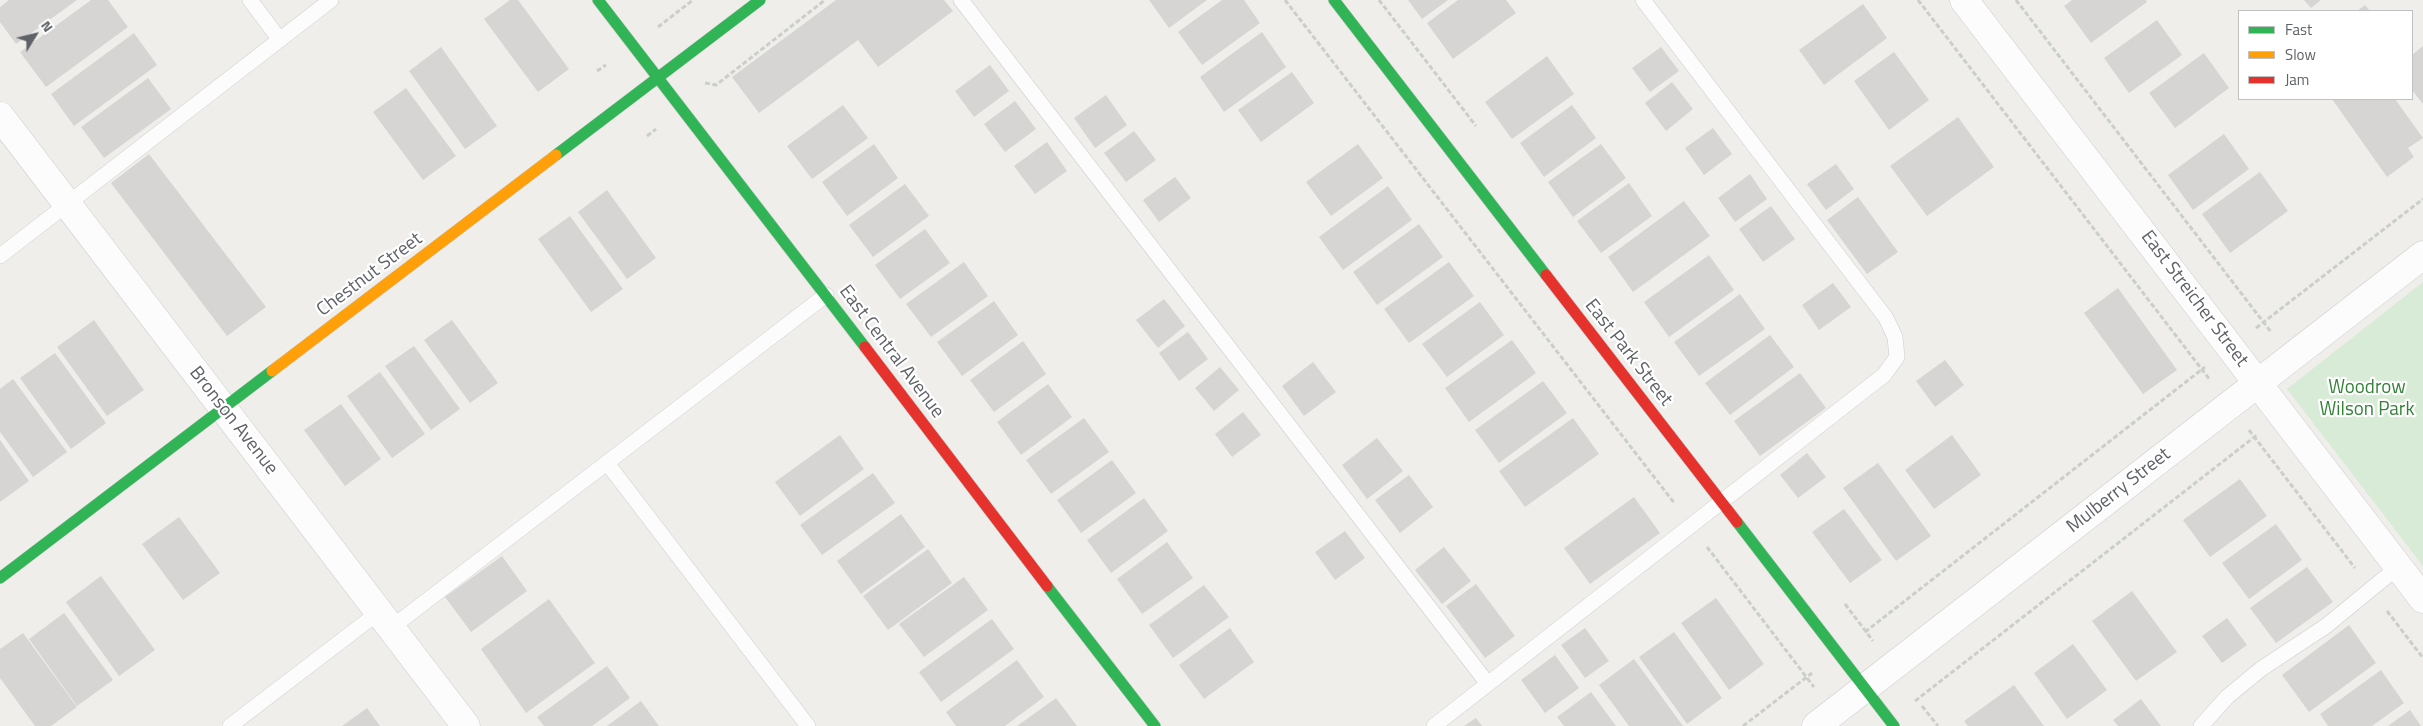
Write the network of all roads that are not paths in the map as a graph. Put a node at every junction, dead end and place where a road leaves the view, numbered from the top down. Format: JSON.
{"nodes":[{"id":1,"x":250,"y":0,"type":"edge"},
{"id":2,"x":331,"y":0,"type":"edge"},
{"id":3,"x":598,"y":0,"type":"edge"},
{"id":4,"x":760,"y":0,"type":"edge"},
{"id":5,"x":961,"y":0,"type":"edge"},
{"id":6,"x":1334,"y":0,"type":"edge"},
{"id":7,"x":1643,"y":0,"type":"edge"},
{"id":8,"x":1964,"y":0,"type":"edge"},
{"id":9,"x":280,"y":40,"type":"junction"},
{"id":10,"x":659,"y":78,"type":"junction"},
{"id":11,"x":0,"y":116,"type":"edge"},
{"id":12,"x":67,"y":204,"type":"junction"},
{"id":13,"x":2423,"y":255,"type":"edge"},
{"id":14,"x":0,"y":256,"type":"edge"},
{"id":15,"x":826,"y":295,"type":"junction"},
{"id":16,"x":2257,"y":383,"type":"junction"},
{"id":17,"x":223,"y":408,"type":"junction"},
{"id":18,"x":607,"y":463,"type":"junction"},
{"id":19,"x":1721,"y":502,"type":"junction"},
{"id":20,"x":2398,"y":567,"type":"junction"},
{"id":21,"x":0,"y":578,"type":"edge"},
{"id":22,"x":2423,"y":599,"type":"edge"},
{"id":23,"x":385,"y":620,"type":"junction"},
{"id":24,"x":1488,"y":684,"type":"junction"},
{"id":25,"x":1865,"y":688,"type":"junction"},
{"id":26,"x":1825,"y":719,"type":"edge"},
{"id":27,"x":1892,"y":723,"type":"edge"},
{"id":28,"x":230,"y":726,"type":"edge"},
{"id":29,"x":466,"y":726,"type":"edge"},
{"id":30,"x":808,"y":726,"type":"edge"},
{"id":31,"x":1156,"y":726,"type":"edge"},
{"id":32,"x":1434,"y":726,"type":"edge"},
{"id":33,"x":2201,"y":726,"type":"edge"}],
"edges":[{"from":1,"to":9,"type":"lane"},
{"from":2,"to":9,"type":"lane"},
{"from":3,"to":10,"type":"street","name":"East Central Avenue"},
{"from":4,"to":10,"type":"street","name":"Chestnut Street"},
{"from":5,"to":24,"type":"lane"},
{"from":6,"to":19,"type":"street","name":"East Park Street"},
{"from":7,"to":19,"type":"lane"},
{"from":8,"to":16,"type":"street","name":"East Streicher Street"},
{"from":9,"to":12,"type":"lane"},
{"from":10,"to":15,"type":"street","name":"East Central Avenue"},
{"from":10,"to":17,"type":"street","name":"Chestnut Street"},
{"from":11,"to":12,"type":"street","name":"Bronson Avenue"},
{"from":12,"to":14,"type":"lane"},
{"from":12,"to":17,"type":"street","name":"Bronson Avenue"},
{"from":13,"to":16,"type":"street","name":"Mulberry Street"},
{"from":15,"to":18,"type":"lane"},
{"from":15,"to":31,"type":"street","name":"East Central Avenue"},
{"from":16,"to":20,"type":"street","name":"East Streicher Street"},
{"from":16,"to":25,"type":"street","name":"Mulberry Street"},
{"from":17,"to":21,"type":"street","name":"Chestnut Street"},
{"from":17,"to":23,"type":"street","name":"Bronson Avenue"},
{"from":18,"to":23,"type":"lane"},
{"from":18,"to":30,"type":"lane"},
{"from":19,"to":24,"type":"lane"},
{"from":19,"to":25,"type":"street","name":"East Park Street"},
{"from":20,"to":22,"type":"street","name":"East Streicher Street"},
{"from":20,"to":33,"type":"lane"},
{"from":23,"to":28,"type":"lane"},
{"from":23,"to":29,"type":"street","name":"Bronson Avenue"},
{"from":24,"to":32,"type":"lane"},
{"from":25,"to":26,"type":"street","name":"Mulberry Street"},
{"from":25,"to":27,"type":"street","name":"East Park Street"}]}
